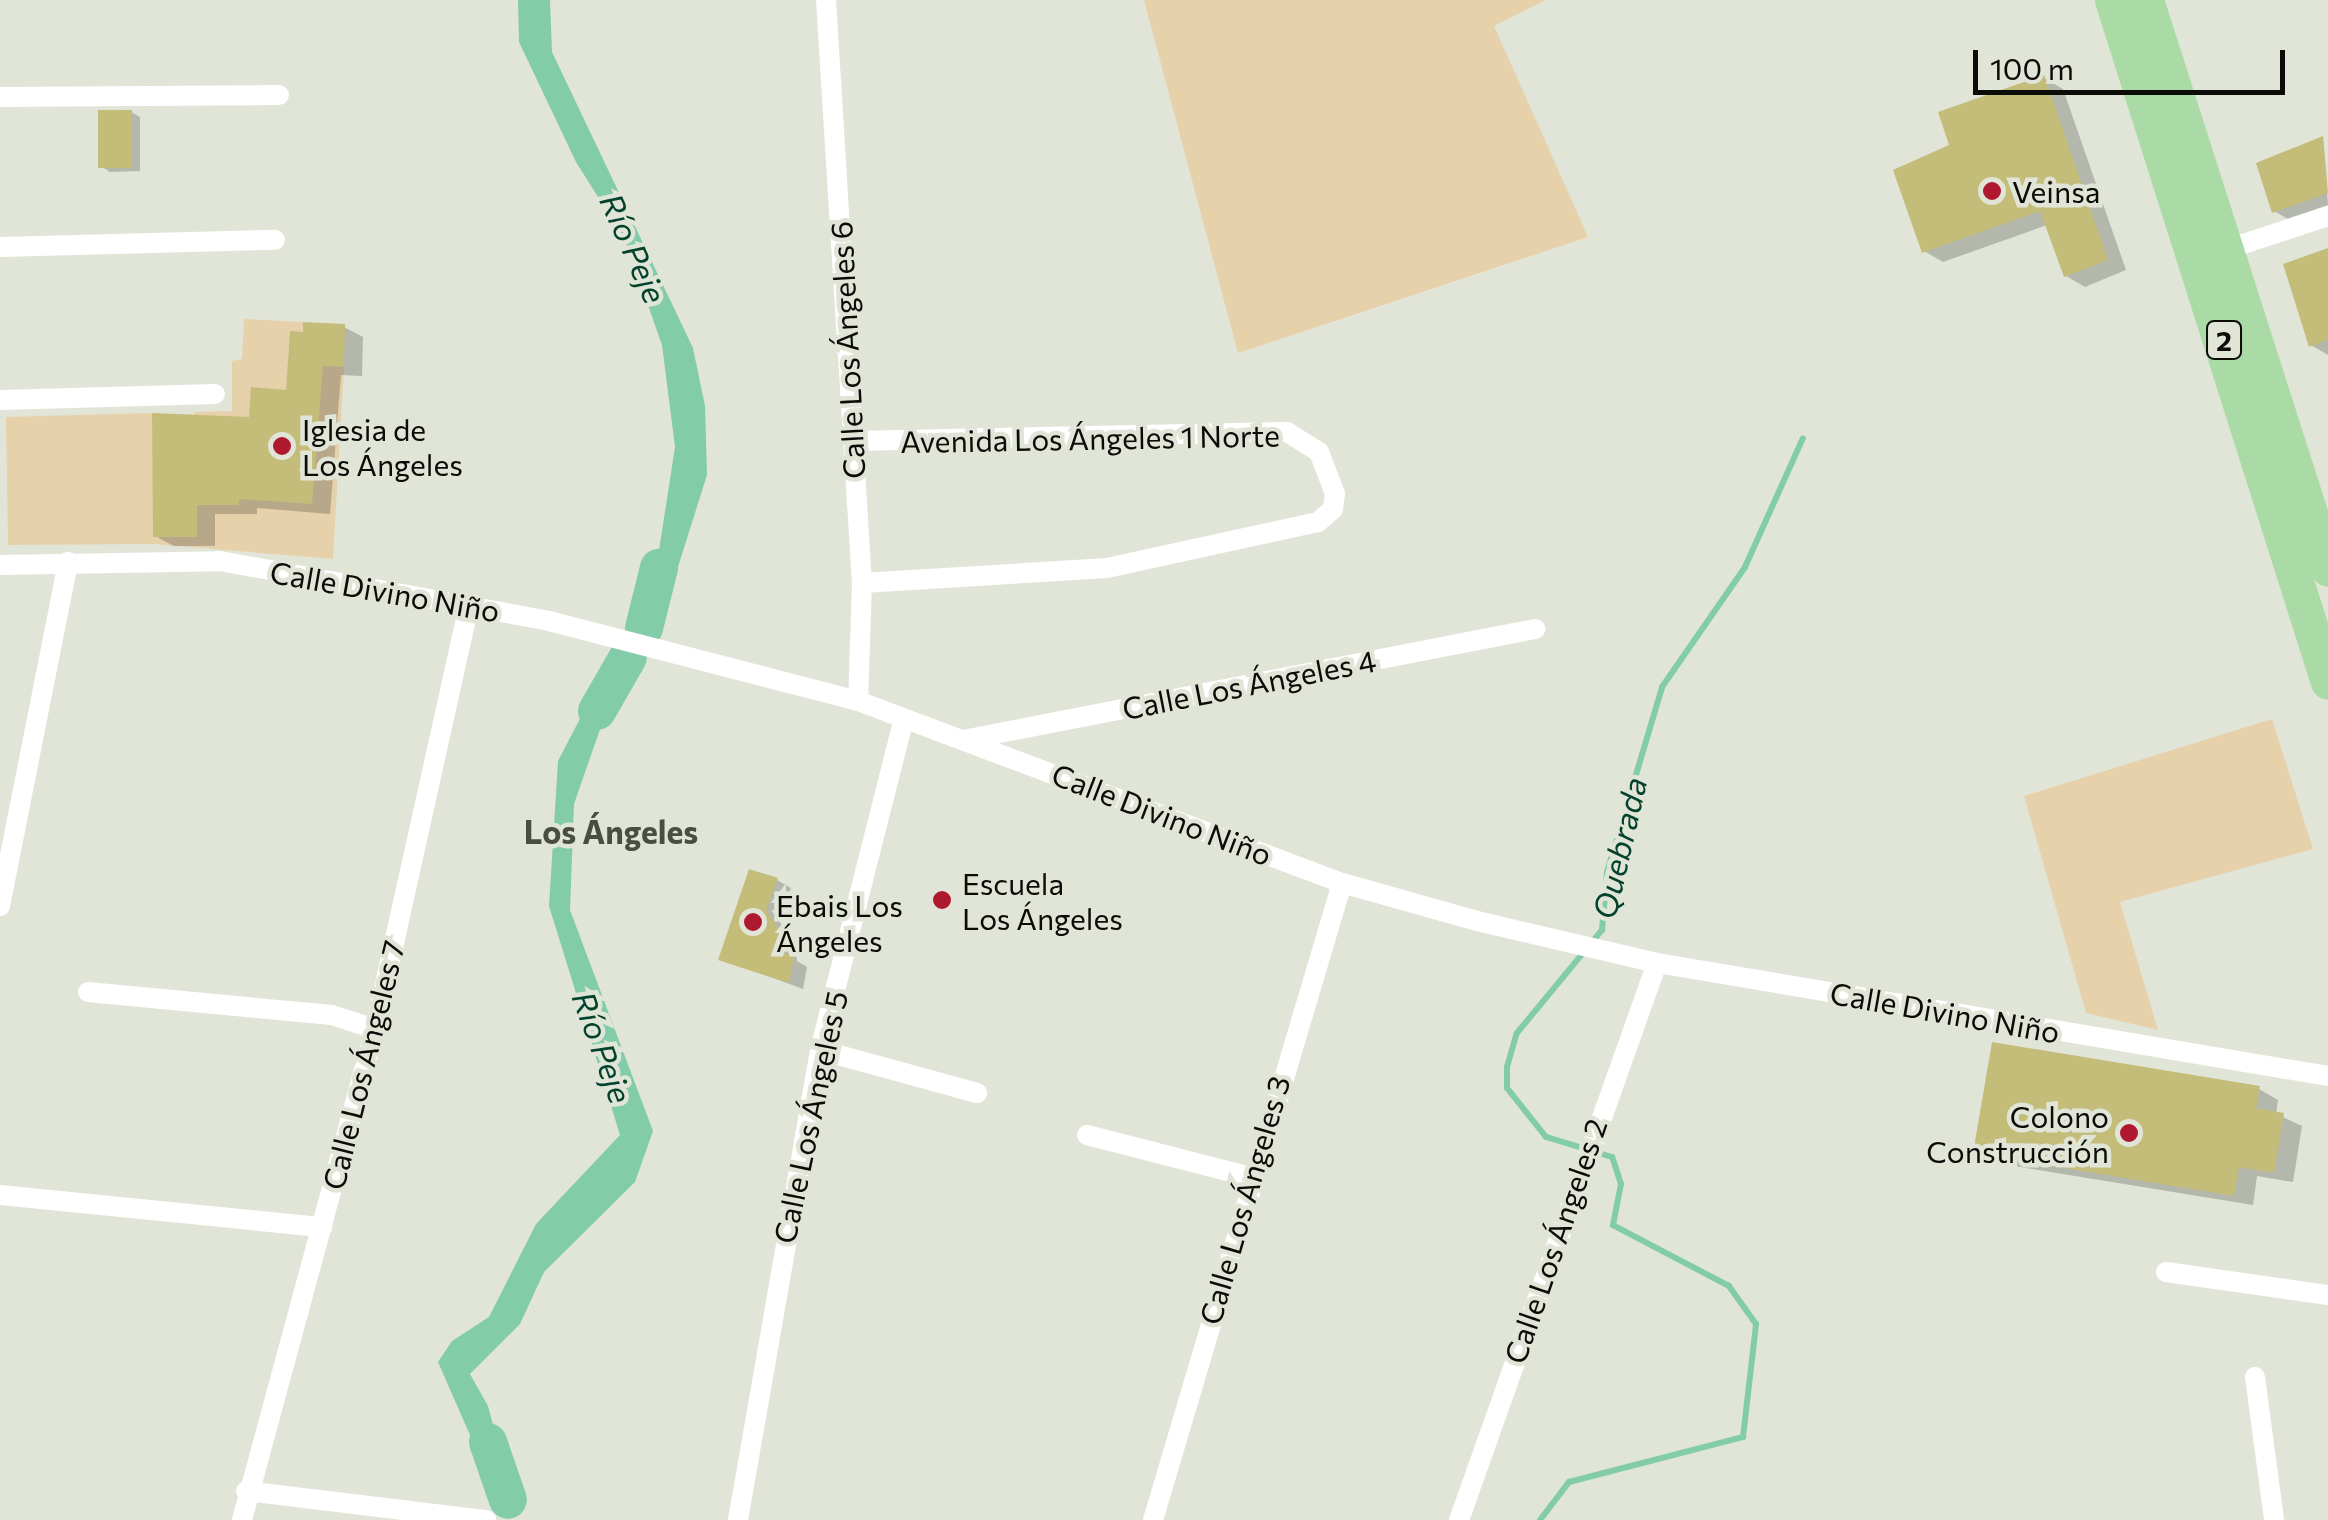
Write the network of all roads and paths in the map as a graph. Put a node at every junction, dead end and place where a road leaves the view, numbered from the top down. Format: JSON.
{"nodes":[{"id":1,"x":826,"y":0,"type":"edge"},
{"id":2,"x":2112,"y":0,"type":"edge"},
{"id":3,"x":2146,"y":0,"type":"edge"},
{"id":4,"x":279,"y":95,"type":"dead end"},
{"id":5,"x":0,"y":97,"type":"edge"},
{"id":6,"x":2328,"y":216,"type":"edge"},
{"id":7,"x":276,"y":240,"type":"dead end"},
{"id":8,"x":0,"y":247,"type":"edge"},
{"id":9,"x":2214,"y":254,"type":"junction"},
{"id":10,"x":215,"y":394,"type":"dead end"},
{"id":11,"x":0,"y":400,"type":"edge"},
{"id":12,"x":853,"y":441,"type":"junction"},
{"id":13,"x":2301,"y":491,"type":"edge"},
{"id":14,"x":68,"y":562,"type":"junction"},
{"id":15,"x":0,"y":565,"type":"edge"},
{"id":16,"x":2328,"y":569,"type":"edge"},
{"id":17,"x":862,"y":583,"type":"junction"},
{"id":18,"x":469,"y":605,"type":"junction"},
{"id":19,"x":1535,"y":628,"type":"dead end"},
{"id":20,"x":2328,"y":682,"type":"edge"},
{"id":21,"x":858,"y":701,"type":"junction"},
{"id":22,"x":904,"y":719,"type":"junction"},
{"id":23,"x":964,"y":740,"type":"junction"},
{"id":24,"x":1342,"y":883,"type":"junction"},
{"id":25,"x":0,"y":906,"type":"edge"},
{"id":26,"x":1657,"y":963,"type":"junction"},
{"id":27,"x":88,"y":992,"type":"dead end"},
{"id":28,"x":374,"y":1028,"type":"junction"},
{"id":29,"x":820,"y":1050,"type":"junction"},
{"id":30,"x":2328,"y":1076,"type":"edge"},
{"id":31,"x":977,"y":1093,"type":"dead end"},
{"id":32,"x":1087,"y":1136,"type":"dead end"},
{"id":33,"x":1250,"y":1177,"type":"junction"},
{"id":34,"x":0,"y":1194,"type":"edge"},
{"id":35,"x":322,"y":1226,"type":"junction"},
{"id":36,"x":2166,"y":1272,"type":"dead end"},
{"id":37,"x":2328,"y":1296,"type":"edge"},
{"id":38,"x":2255,"y":1376,"type":"dead end"},
{"id":39,"x":246,"y":1491,"type":"junction"},
{"id":40,"x":242,"y":1520,"type":"edge"},
{"id":41,"x":486,"y":1520,"type":"edge"},
{"id":42,"x":738,"y":1520,"type":"edge"},
{"id":43,"x":1152,"y":1520,"type":"edge"},
{"id":44,"x":1459,"y":1520,"type":"edge"},
{"id":45,"x":2274,"y":1520,"type":"edge"}],
"edges":[{"from":1,"to":12,"type":"street","name":"Calle Los Ángeles 6"},
{"from":2,"to":9,"type":"highway","number":"2"},
{"from":3,"to":9,"type":"highway","number":"2"},
{"from":4,"to":5,"type":"street"},
{"from":6,"to":9,"type":"street"},
{"from":7,"to":8,"type":"street"},
{"from":9,"to":13,"type":"highway","number":"2"},
{"from":10,"to":11,"type":"street"},
{"from":12,"to":17,"type":"street","name":"Calle Los Ángeles 6"},
{"from":12,"to":17,"type":"street","name":"Avenida Los Ángeles 1 Norte"},
{"from":13,"to":16,"type":"highway","number":"2"},
{"from":13,"to":20,"type":"highway","number":"2"},
{"from":14,"to":15,"type":"street","name":"Calle Divino Niño"},
{"from":14,"to":18,"type":"street","name":"Calle Divino Niño"},
{"from":14,"to":25,"type":"street"},
{"from":17,"to":21,"type":"street","name":"Calle Los Ángeles 6"},
{"from":18,"to":21,"type":"street","name":"Calle Divino Niño"},
{"from":18,"to":28,"type":"street","name":"Calle Los Ángeles 7"},
{"from":19,"to":23,"type":"street","name":"Calle Los Ángeles 4"},
{"from":21,"to":22,"type":"street","name":"Calle Divino Niño"},
{"from":22,"to":23,"type":"street","name":"Calle Divino Niño"},
{"from":22,"to":29,"type":"street","name":"Calle Los Ángeles 5"},
{"from":23,"to":24,"type":"street","name":"Calle Divino Niño"},
{"from":24,"to":26,"type":"street","name":"Calle Divino Niño"},
{"from":24,"to":33,"type":"street","name":"Calle Los Ángeles 3"},
{"from":26,"to":30,"type":"street","name":"Calle Divino Niño"},
{"from":26,"to":44,"type":"street","name":"Calle Los Ángeles 2"},
{"from":27,"to":28,"type":"street"},
{"from":28,"to":35,"type":"street","name":"Calle Los Ángeles 7"},
{"from":29,"to":31,"type":"street"},
{"from":29,"to":42,"type":"street","name":"Calle Los Ángeles 5"},
{"from":32,"to":33,"type":"street"},
{"from":33,"to":43,"type":"street","name":"Calle Los Ángeles 3"},
{"from":34,"to":35,"type":"street"},
{"from":35,"to":39,"type":"street","name":"Calle Los Ángeles 7"},
{"from":36,"to":37,"type":"street"},
{"from":38,"to":45,"type":"street"},
{"from":39,"to":40,"type":"street","name":"Calle Los Ángeles 7"},
{"from":39,"to":41,"type":"street"}]}
